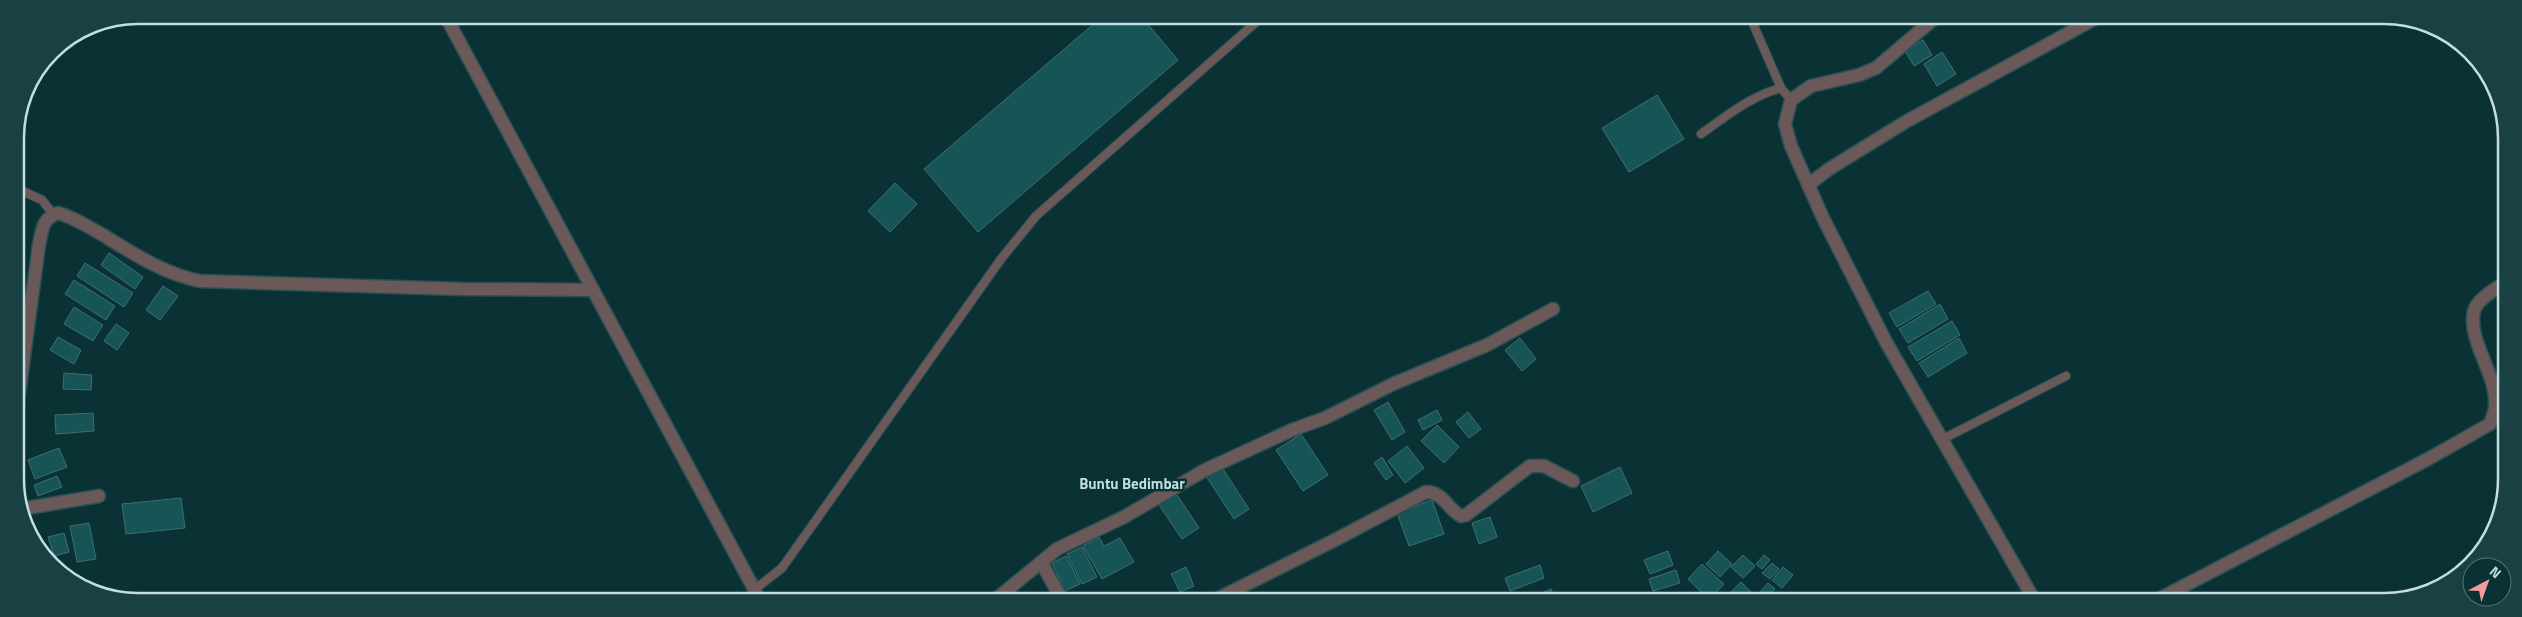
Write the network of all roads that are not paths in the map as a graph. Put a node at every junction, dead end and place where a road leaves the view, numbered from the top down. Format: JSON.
{"nodes":[{"id":1,"x":450,"y":24,"type":"edge"},
{"id":2,"x":1254,"y":24,"type":"edge"},
{"id":3,"x":1754,"y":24,"type":"edge"},
{"id":4,"x":1928,"y":24,"type":"edge"},
{"id":5,"x":2085,"y":24,"type":"edge"},
{"id":6,"x":1781,"y":88,"type":"junction"},
{"id":7,"x":1791,"y":100,"type":"junction"},
{"id":8,"x":1700,"y":134,"type":"dead end"},
{"id":9,"x":1808,"y":185,"type":"junction"},
{"id":10,"x":24,"y":192,"type":"edge"},
{"id":11,"x":53,"y":214,"type":"junction"},
{"id":12,"x":590,"y":284,"type":"junction"},
{"id":13,"x":2498,"y":287,"type":"edge"},
{"id":14,"x":1553,"y":309,"type":"dead end"},
{"id":15,"x":24,"y":331,"type":"edge"},
{"id":16,"x":2066,"y":376,"type":"dead end"},
{"id":17,"x":1943,"y":439,"type":"junction"},
{"id":18,"x":1573,"y":481,"type":"dead end"},
{"id":19,"x":99,"y":496,"type":"dead end"},
{"id":20,"x":28,"y":508,"type":"edge"},
{"id":21,"x":1042,"y":562,"type":"junction"},
{"id":22,"x":756,"y":593,"type":"edge"},
{"id":23,"x":759,"y":593,"type":"edge"},
{"id":24,"x":1005,"y":593,"type":"edge"},
{"id":25,"x":1058,"y":593,"type":"edge"},
{"id":26,"x":1229,"y":593,"type":"edge"},
{"id":27,"x":2029,"y":593,"type":"edge"},
{"id":28,"x":2170,"y":593,"type":"edge"}],
"edges":[{"from":1,"to":12,"type":"street"},
{"from":2,"to":23,"type":"lane"},
{"from":3,"to":6,"type":"lane"},
{"from":4,"to":7,"type":"street"},
{"from":5,"to":9,"type":"street"},
{"from":6,"to":7,"type":"lane"},
{"from":6,"to":8,"type":"lane"},
{"from":7,"to":9,"type":"street"},
{"from":9,"to":17,"type":"street"},
{"from":10,"to":11,"type":"lane"},
{"from":11,"to":12,"type":"street"},
{"from":11,"to":15,"type":"street"},
{"from":12,"to":22,"type":"street"},
{"from":13,"to":28,"type":"street"},
{"from":14,"to":21,"type":"street"},
{"from":16,"to":17,"type":"lane"},
{"from":17,"to":27,"type":"street"},
{"from":18,"to":26,"type":"street"},
{"from":19,"to":20,"type":"street"},
{"from":21,"to":24,"type":"street"},
{"from":21,"to":25,"type":"street"}]}
